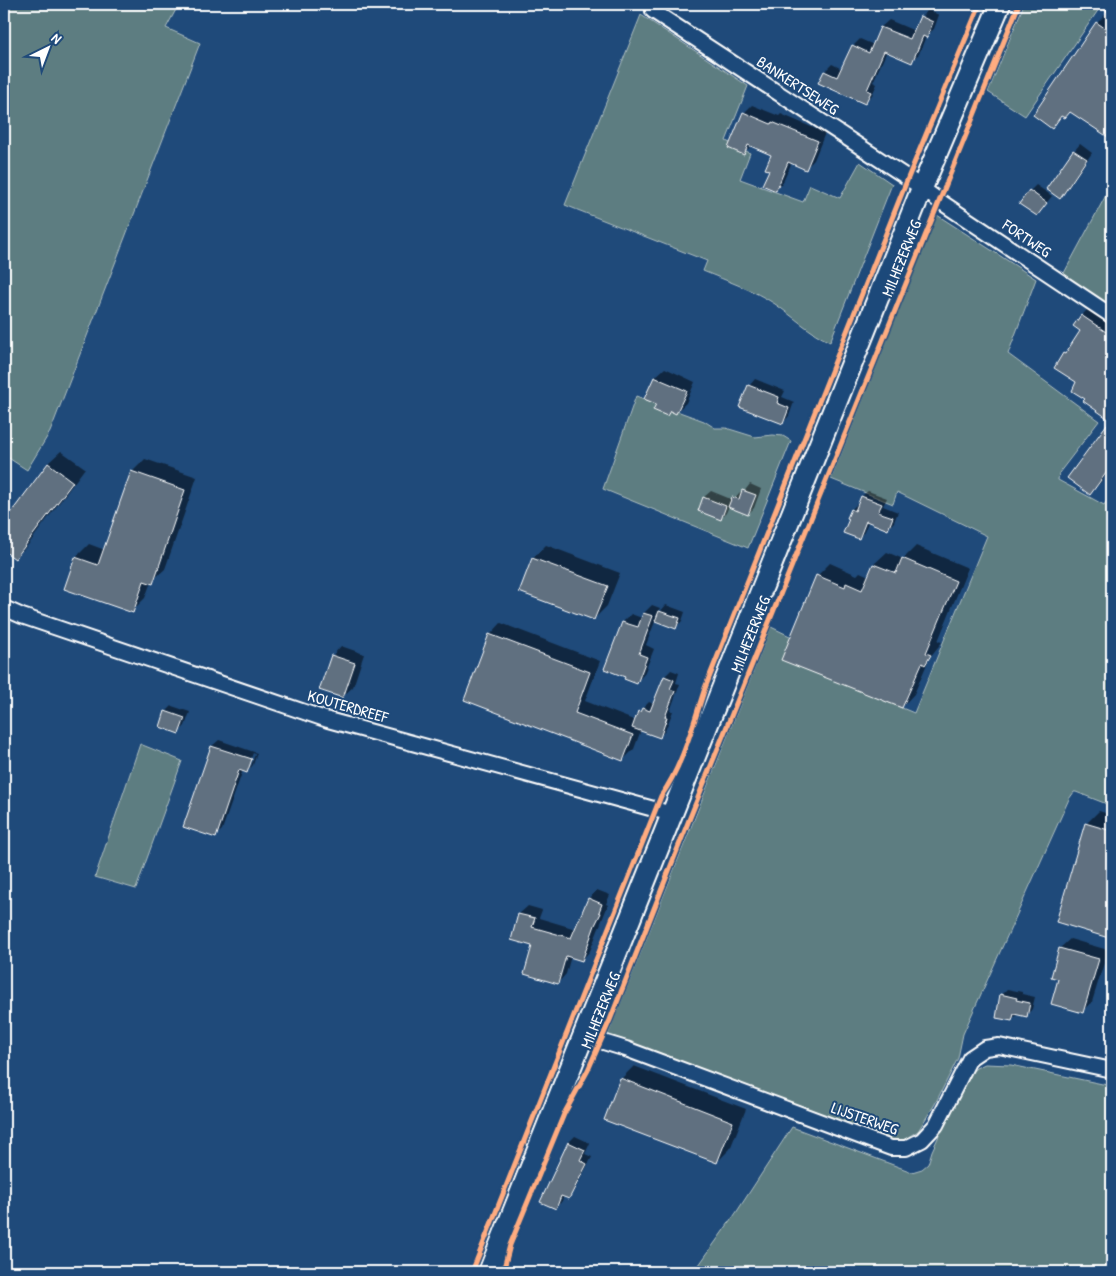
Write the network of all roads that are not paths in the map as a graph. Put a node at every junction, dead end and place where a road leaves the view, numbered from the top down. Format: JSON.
{"nodes":[{"id":1,"x":1000,"y":4,"type":"edge"},
{"id":2,"x":653,"y":11,"type":"dead end"},
{"id":3,"x":922,"y":188,"type":"junction"},
{"id":4,"x":1112,"y":316,"type":"edge"},
{"id":5,"x":4,"y":608,"type":"edge"},
{"id":6,"x":672,"y":814,"type":"junction"},
{"id":7,"x":584,"y":1036,"type":"junction"},
{"id":8,"x":1112,"y":1070,"type":"edge"},
{"id":9,"x":489,"y":1272,"type":"edge"}],
"edges":[{"from":1,"to":3,"type":"main road","name":"MILHEZERWEG"},
{"from":2,"to":3,"type":"street","name":"BANKERTSEWEG"},
{"from":3,"to":4,"type":"street","name":"FORTWEG"},
{"from":3,"to":6,"type":"main road","name":"MILHEZERWEG"},
{"from":5,"to":6,"type":"street","name":"KOUTERDREEF"},
{"from":6,"to":7,"type":"main road","name":"MILHEZERWEG"},
{"from":7,"to":8,"type":"street","name":"LIJSTERWEG"},
{"from":7,"to":9,"type":"main road","name":"MILHEZERWEG"}]}
